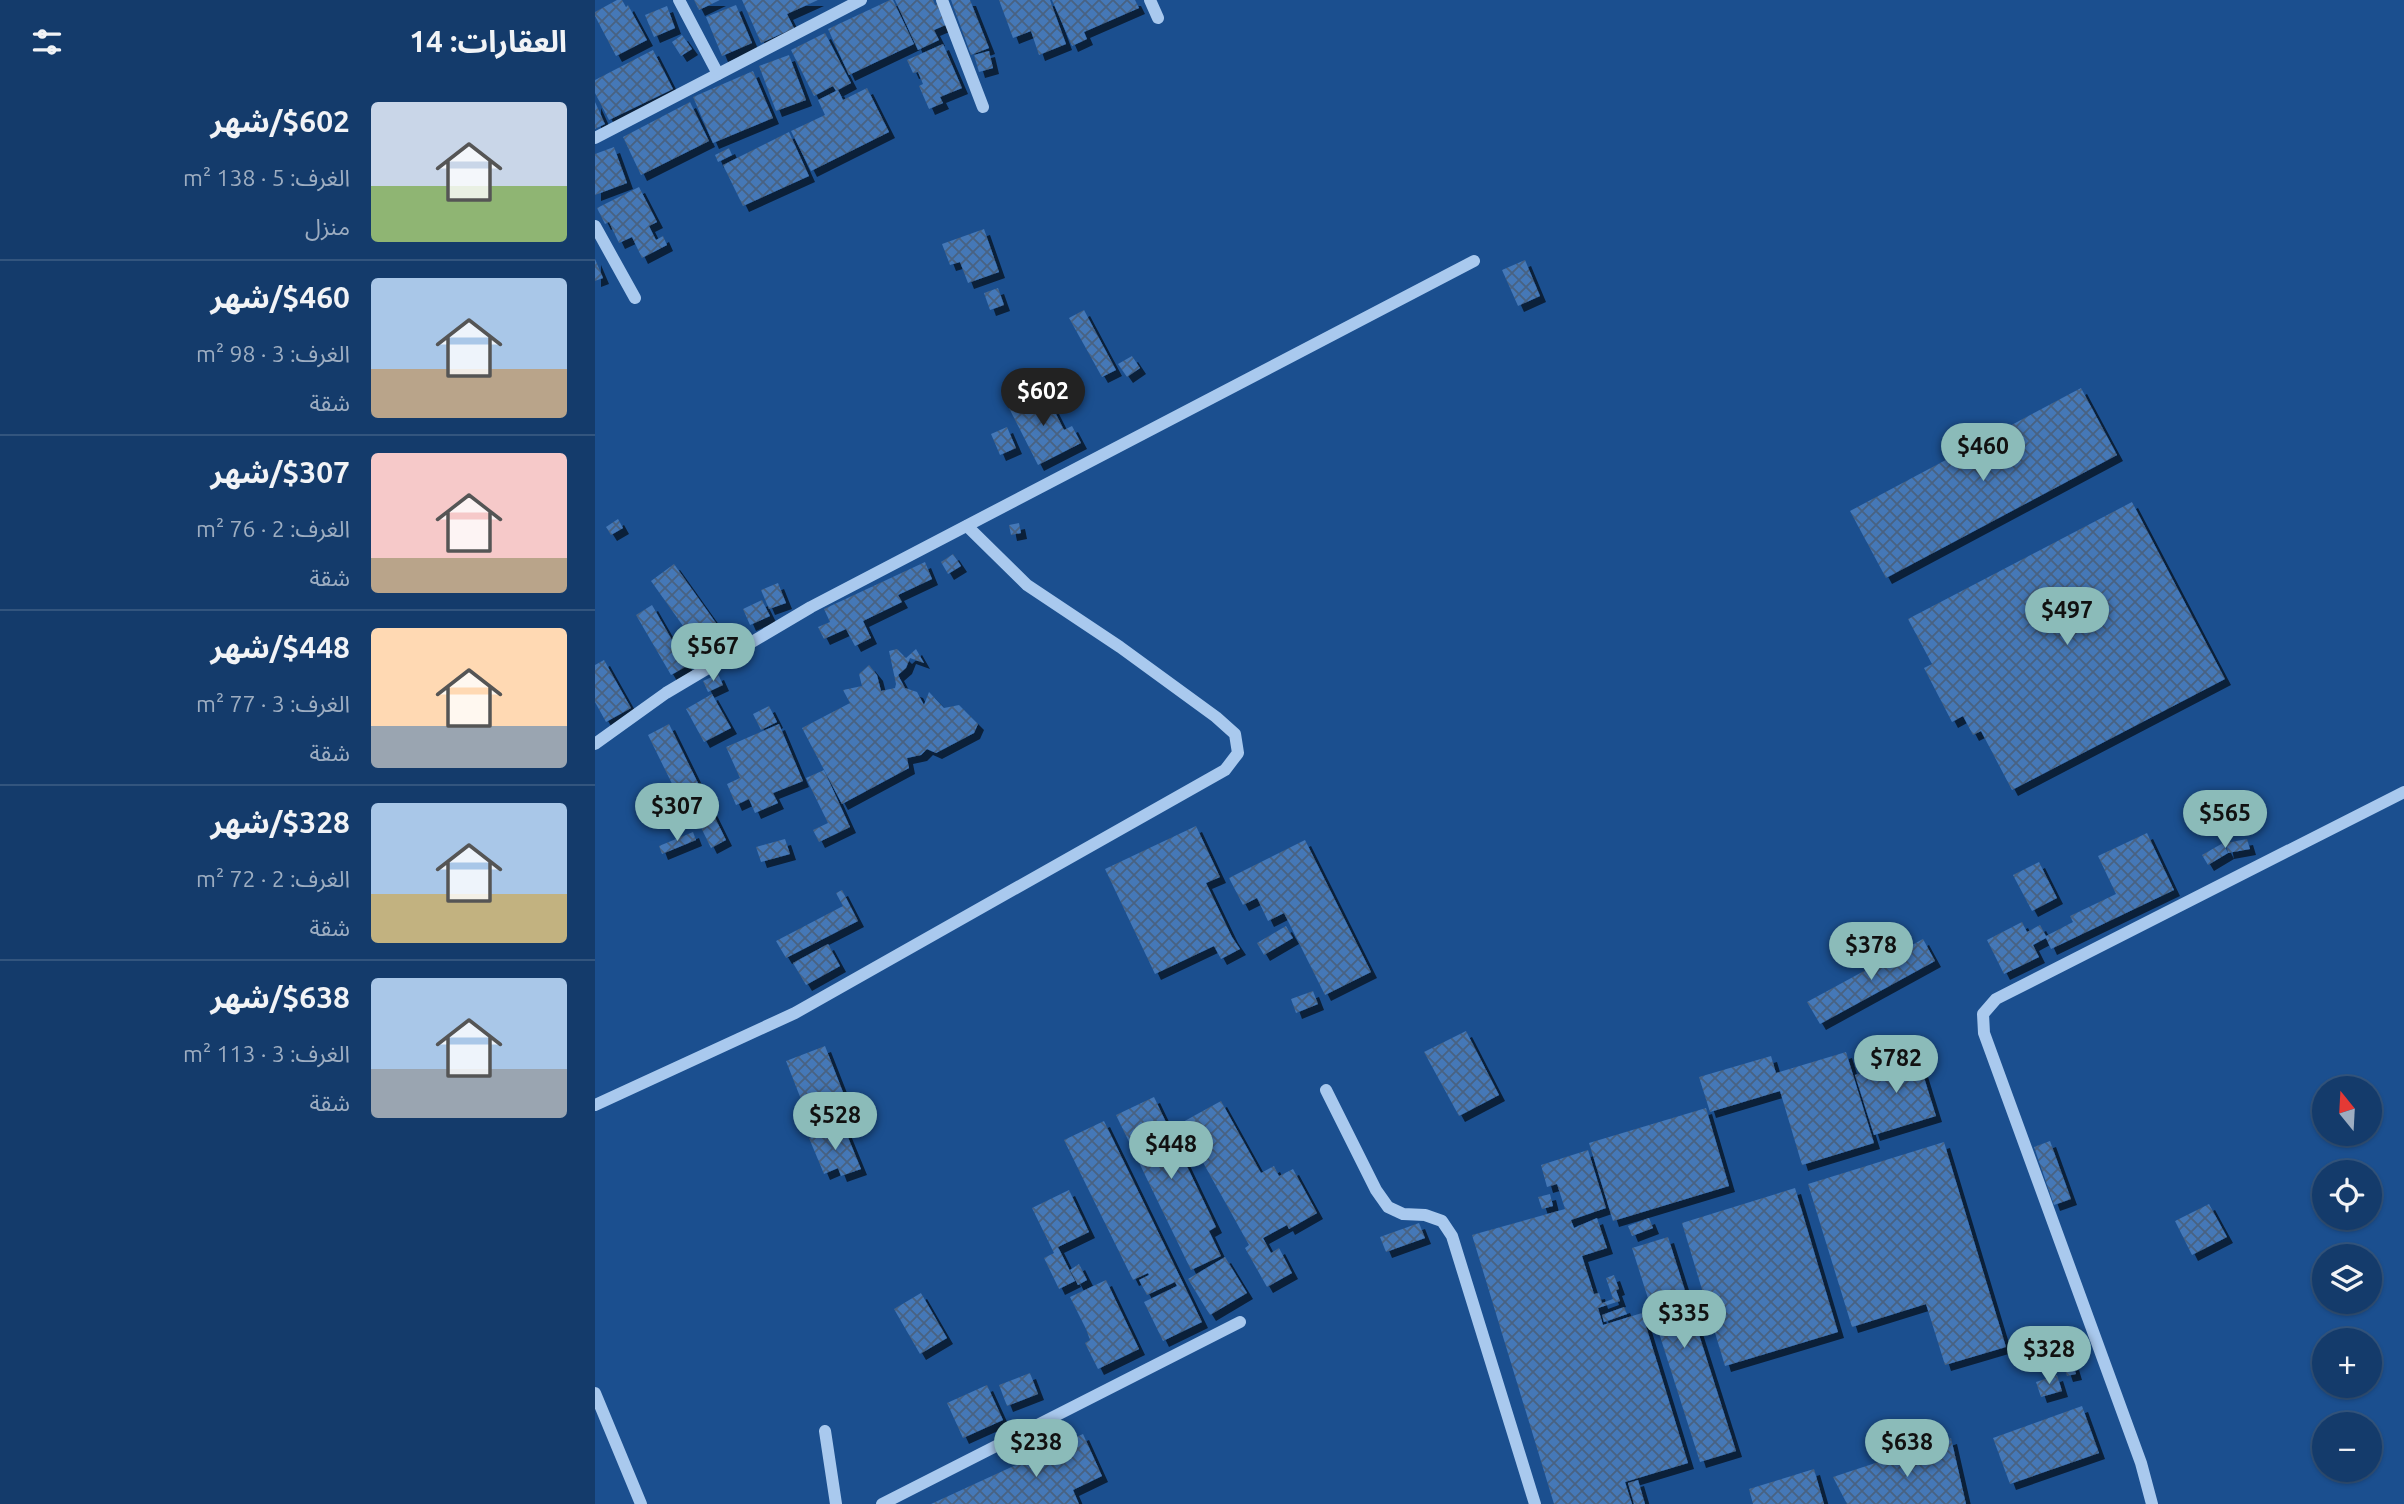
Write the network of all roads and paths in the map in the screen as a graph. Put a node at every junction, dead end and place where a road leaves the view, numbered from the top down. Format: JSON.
{"nodes":[{"id":1,"x":679,"y":0,"type":"edge"},
{"id":2,"x":861,"y":0,"type":"edge"},
{"id":3,"x":942,"y":0,"type":"edge"},
{"id":4,"x":1150,"y":0,"type":"edge"},
{"id":5,"x":1158,"y":18,"type":"dead end"},
{"id":6,"x":717,"y":74,"type":"junction"},
{"id":7,"x":983,"y":107,"type":"dead end"},
{"id":8,"x":595,"y":138,"type":"edge"},
{"id":9,"x":595,"y":226,"type":"edge"},
{"id":10,"x":1474,"y":261,"type":"dead end"},
{"id":11,"x":635,"y":298,"type":"dead end"},
{"id":12,"x":967,"y":526,"type":"junction"},
{"id":13,"x":595,"y":744,"type":"edge"},
{"id":14,"x":2404,"y":792,"type":"edge"},
{"id":15,"x":1326,"y":1090,"type":"dead end"},
{"id":16,"x":595,"y":1105,"type":"edge"},
{"id":17,"x":1240,"y":1322,"type":"dead end"},
{"id":18,"x":595,"y":1393,"type":"edge"},
{"id":19,"x":825,"y":1431,"type":"dead end"},
{"id":20,"x":641,"y":1504,"type":"edge"},
{"id":21,"x":836,"y":1504,"type":"edge"},
{"id":22,"x":882,"y":1504,"type":"edge"},
{"id":23,"x":1535,"y":1504,"type":"edge"},
{"id":24,"x":2152,"y":1504,"type":"edge"}],
"edges":[{"from":1,"to":6,"type":"street"},
{"from":2,"to":6,"type":"street"},
{"from":3,"to":7,"type":"street"},
{"from":4,"to":5,"type":"street"},
{"from":6,"to":8,"type":"street"},
{"from":9,"to":11,"type":"street"},
{"from":10,"to":12,"type":"street"},
{"from":12,"to":13,"type":"street"},
{"from":12,"to":16,"type":"street"},
{"from":14,"to":24,"type":"street"},
{"from":15,"to":23,"type":"street"},
{"from":17,"to":22,"type":"street"},
{"from":18,"to":20,"type":"street"},
{"from":19,"to":21,"type":"street"}]}
